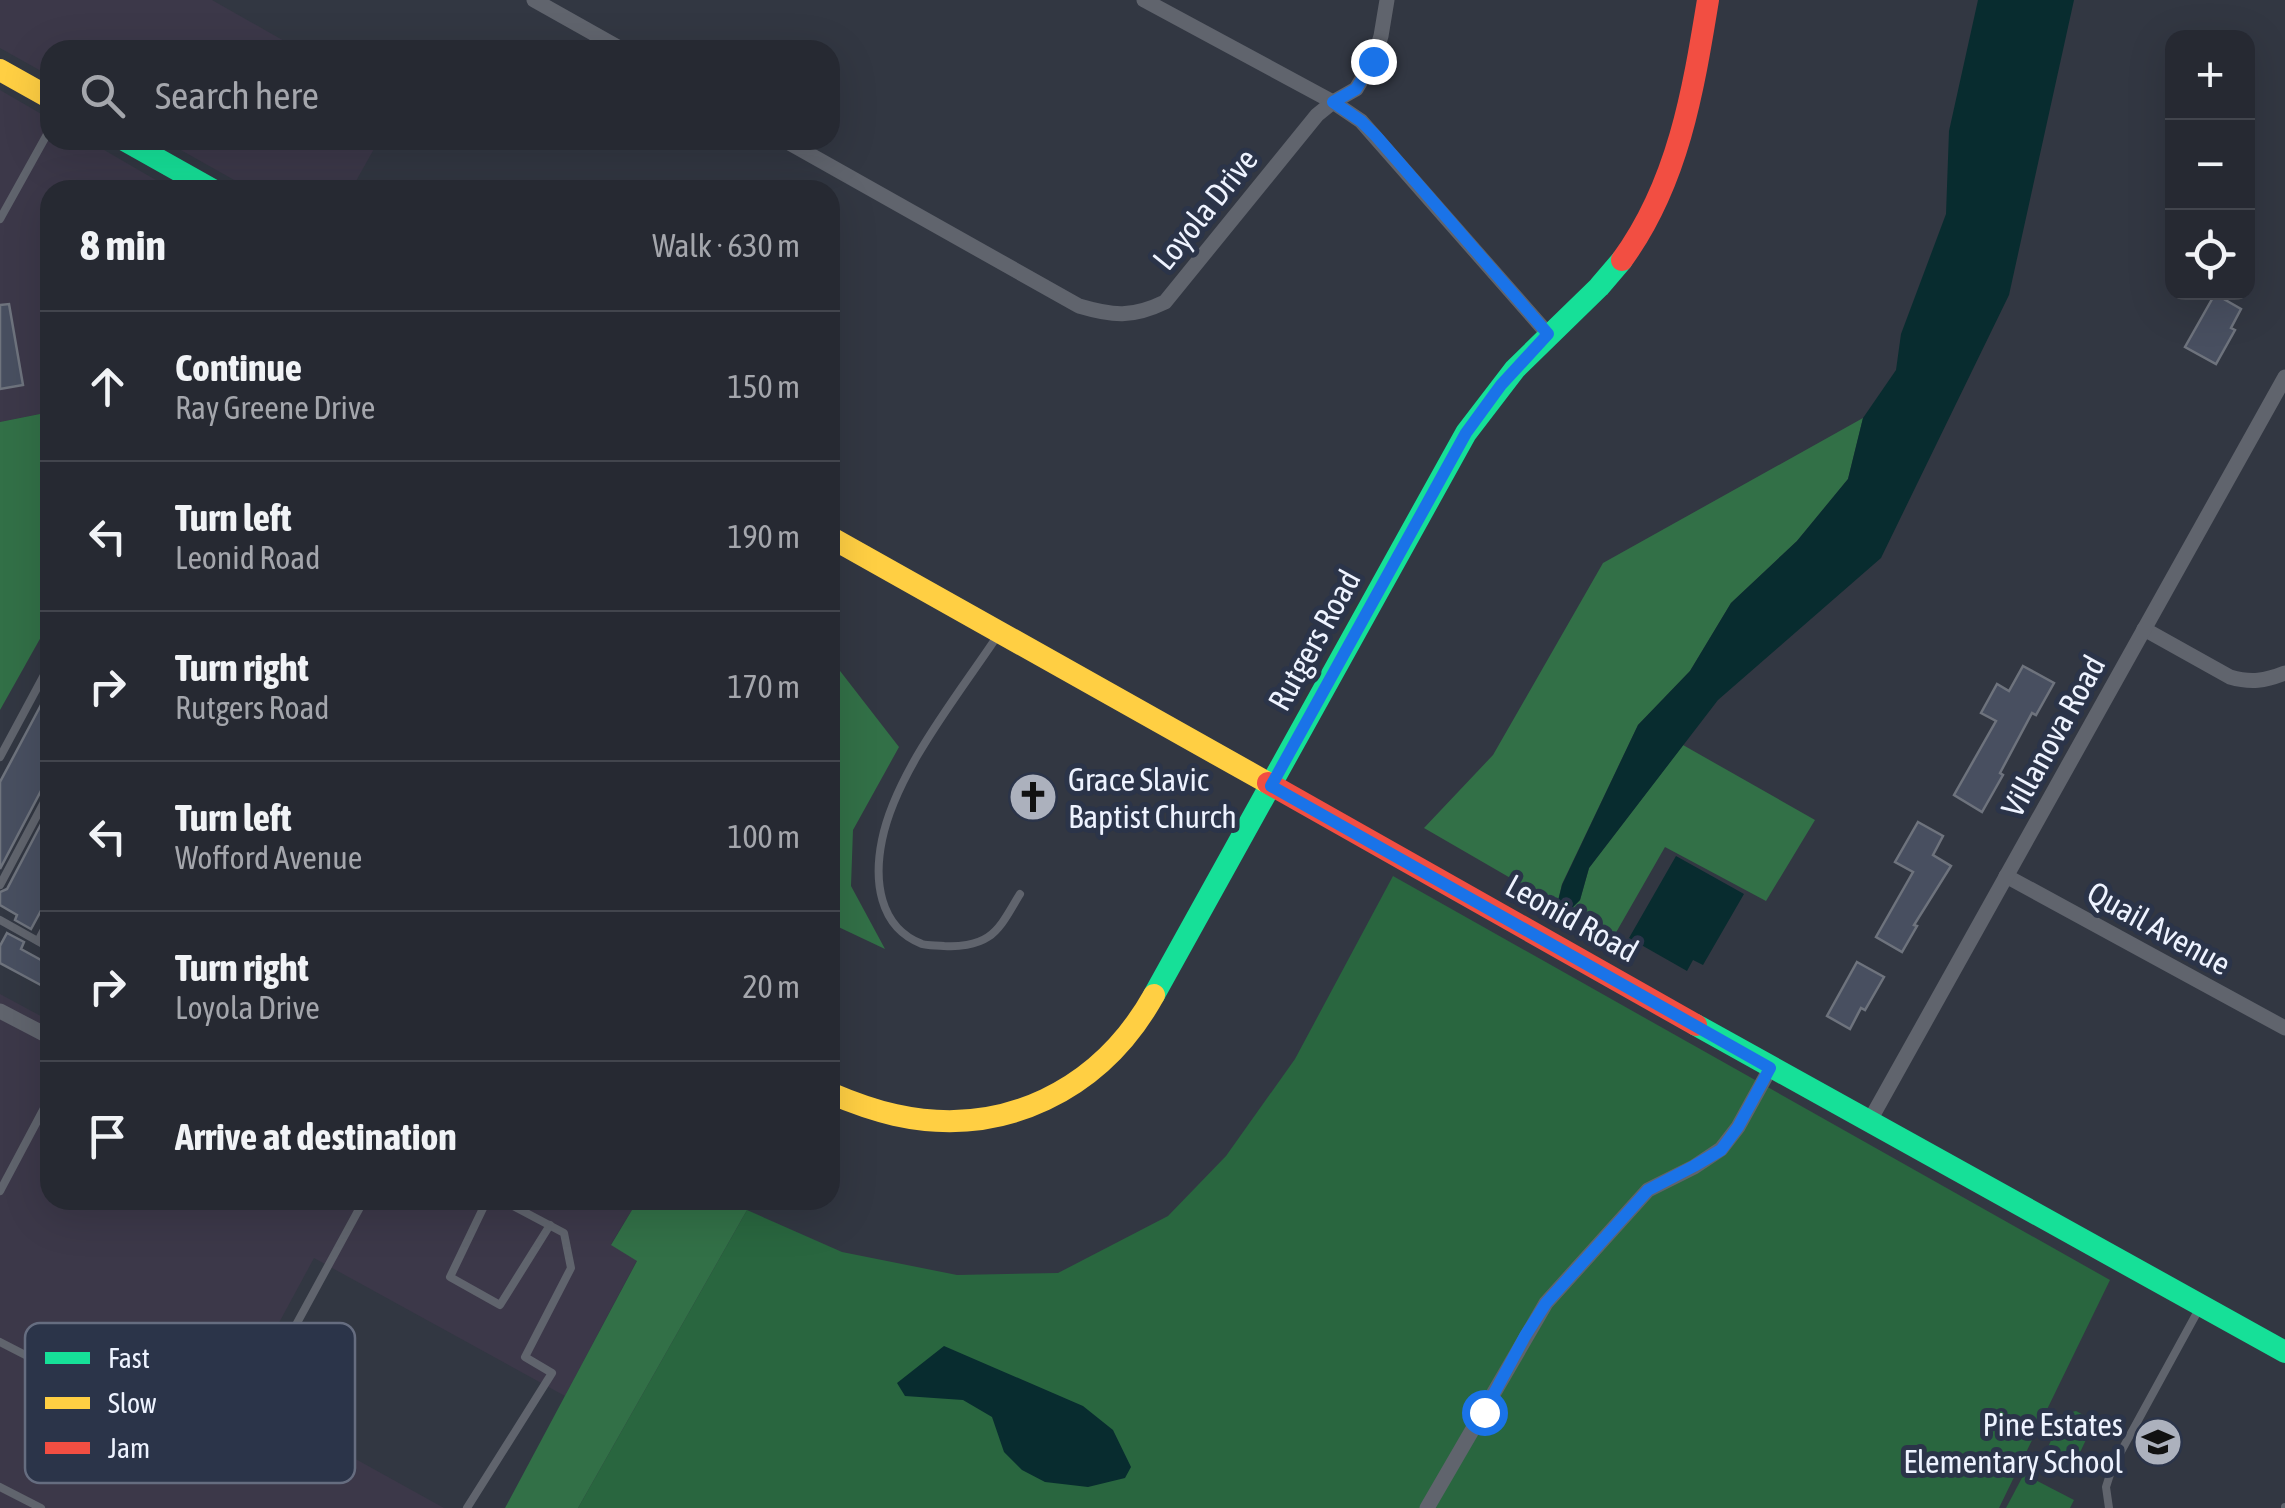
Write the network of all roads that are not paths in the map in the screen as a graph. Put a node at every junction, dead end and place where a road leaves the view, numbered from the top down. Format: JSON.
{"nodes":[{"id":1,"x":534,"y":0,"type":"edge"},
{"id":2,"x":1144,"y":0,"type":"edge"},
{"id":3,"x":1387,"y":0,"type":"edge"},
{"id":4,"x":1708,"y":0,"type":"edge"},
{"id":5,"x":606,"y":40,"type":"edge"},
{"id":6,"x":0,"y":70,"type":"edge"},
{"id":7,"x":40,"y":92,"type":"edge"},
{"id":8,"x":1333,"y":102,"type":"junction"},
{"id":9,"x":40,"y":148,"type":"edge"},
{"id":10,"x":142,"y":150,"type":"edge"},
{"id":11,"x":802,"y":150,"type":"edge"},
{"id":12,"x":195,"y":180,"type":"edge"},
{"id":13,"x":0,"y":219,"type":"edge"},
{"id":14,"x":1548,"y":334,"type":"junction"},
{"id":15,"x":2285,"y":378,"type":"edge"},
{"id":16,"x":840,"y":544,"type":"edge"},
{"id":17,"x":2144,"y":629,"type":"junction"},
{"id":18,"x":1000,"y":633,"type":"junction"},
{"id":19,"x":2285,"y":673,"type":"edge"},
{"id":20,"x":40,"y":683,"type":"edge"},
{"id":21,"x":0,"y":757,"type":"edge"},
{"id":22,"x":1271,"y":786,"type":"junction"},
{"id":23,"x":40,"y":811,"type":"edge"},
{"id":24,"x":2006,"y":876,"type":"junction"},
{"id":25,"x":0,"y":885,"type":"edge"},
{"id":26,"x":1020,"y":894,"type":"dead end"},
{"id":27,"x":0,"y":920,"type":"edge"},
{"id":28,"x":40,"y":937,"type":"edge"},
{"id":29,"x":38,"y":941,"type":"joint"},
{"id":30,"x":0,"y":1011,"type":"edge"},
{"id":31,"x":2285,"y":1028,"type":"edge"},
{"id":32,"x":40,"y":1031,"type":"edge"},
{"id":33,"x":1770,"y":1068,"type":"junction"},
{"id":34,"x":840,"y":1097,"type":"edge"},
{"id":35,"x":40,"y":1116,"type":"edge"},
{"id":36,"x":1869,"y":1122,"type":"junction"},
{"id":37,"x":0,"y":1190,"type":"edge"},
{"id":38,"x":359,"y":1210,"type":"edge"},
{"id":39,"x":482,"y":1210,"type":"edge"},
{"id":40,"x":520,"y":1210,"type":"edge"},
{"id":41,"x":550,"y":1226,"type":"junction"},
{"id":42,"x":2201,"y":1306,"type":"junction"},
{"id":43,"x":297,"y":1323,"type":"edge"},
{"id":44,"x":0,"y":1342,"type":"edge"},
{"id":45,"x":2285,"y":1352,"type":"edge"},
{"id":46,"x":25,"y":1355,"type":"edge"},
{"id":47,"x":0,"y":1487,"type":"edge"},
{"id":48,"x":41,"y":1508,"type":"edge"},
{"id":49,"x":468,"y":1508,"type":"edge"},
{"id":50,"x":1427,"y":1508,"type":"edge"},
{"id":51,"x":2110,"y":1508,"type":"edge"}],
"edges":[{"from":1,"to":5,"type":"street"},
{"from":2,"to":8,"type":"street"},
{"from":3,"to":8,"type":"street","name":"Loyola Drive"},
{"from":4,"to":14,"type":"street","name":"Rutgers Road"},
{"from":6,"to":7,"type":"street"},
{"from":8,"to":11,"type":"street","name":"Loyola Drive"},
{"from":8,"to":14,"type":"street"},
{"from":9,"to":13,"type":"lane"},
{"from":10,"to":12,"type":"street"},
{"from":14,"to":22,"type":"street","name":"Rutgers Road"},
{"from":15,"to":17,"type":"street","name":"Villanova Road"},
{"from":16,"to":18,"type":"street","name":"Leonid Road"},
{"from":17,"to":19,"type":"street"},
{"from":17,"to":24,"type":"street","name":"Villanova Road"},
{"from":18,"to":22,"type":"street","name":"Leonid Road"},
{"from":18,"to":26,"type":"lane"},
{"from":20,"to":21,"type":"lane"},
{"from":22,"to":33,"type":"street","name":"Leonid Road"},
{"from":22,"to":34,"type":"street","name":"Rutgers Road"},
{"from":23,"to":25,"type":"lane"},
{"from":24,"to":31,"type":"street","name":"Quail Avenue"},
{"from":24,"to":36,"type":"street","name":"Villanova Road"},
{"from":27,"to":29,"type":"lane"},
{"from":28,"to":29,"type":"lane"},
{"from":30,"to":32,"type":"street"},
{"from":33,"to":36,"type":"street","name":"Leonid Road"},
{"from":33,"to":50,"type":"street"},
{"from":35,"to":37,"type":"lane"},
{"from":36,"to":42,"type":"street","name":"Leonid Road"},
{"from":38,"to":43,"type":"lane"},
{"from":39,"to":41,"type":"lane"},
{"from":40,"to":41,"type":"lane"},
{"from":41,"to":49,"type":"lane"},
{"from":42,"to":45,"type":"street","name":"Leonid Road"},
{"from":42,"to":51,"type":"lane"},
{"from":44,"to":46,"type":"lane"},
{"from":47,"to":48,"type":"lane"}]}
